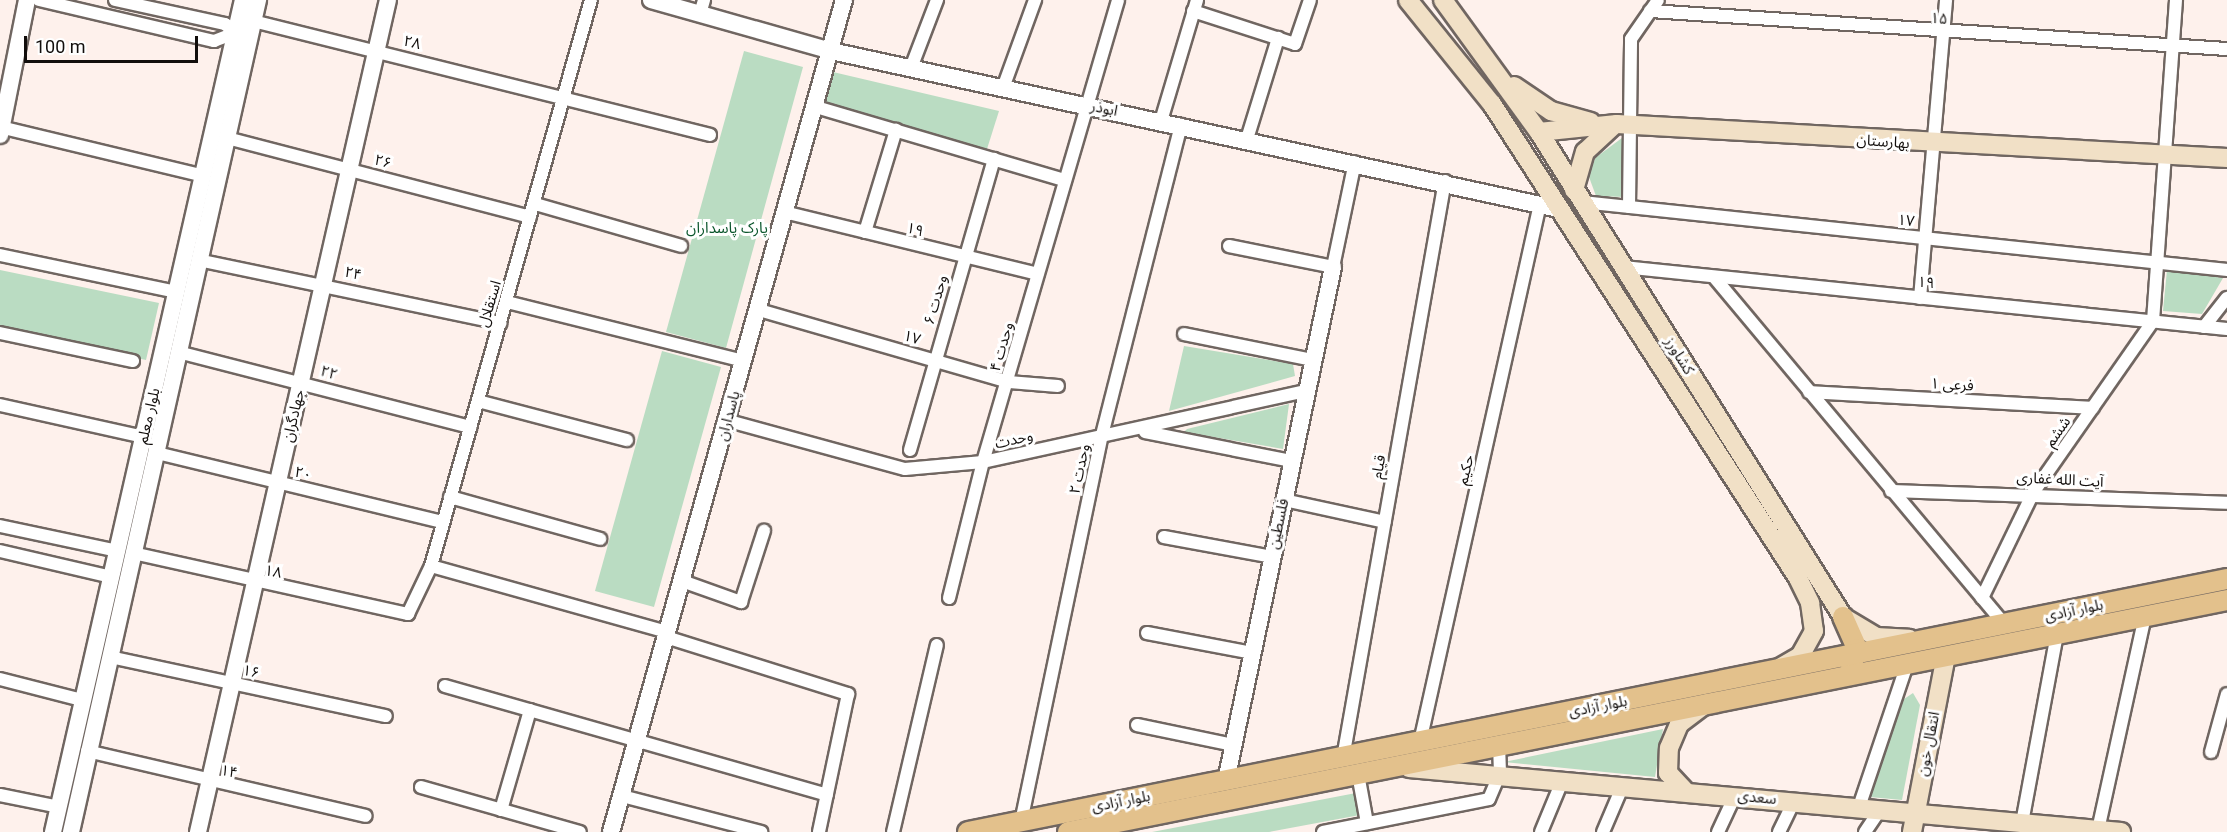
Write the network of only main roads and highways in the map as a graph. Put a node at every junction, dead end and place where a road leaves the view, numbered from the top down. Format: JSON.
{"nodes":[{"id":1,"x":1443,"y":0,"type":"edge"},
{"id":2,"x":1412,"y":5,"type":"edge"},
{"id":3,"x":1500,"y":76,"type":"junction"},
{"id":4,"x":1624,"y":125,"type":"junction"},
{"id":5,"x":1539,"y":132,"type":"junction"},
{"id":6,"x":2227,"y":158,"type":"edge"},
{"id":7,"x":1578,"y":196,"type":"junction"},
{"id":8,"x":1610,"y":288,"type":"junction"},
{"id":9,"x":1718,"y":418,"type":"junction"},
{"id":10,"x":1700,"y":429,"type":"junction"},
{"id":11,"x":1805,"y":574,"type":"junction"},
{"id":12,"x":2227,"y":579,"type":"edge"},
{"id":13,"x":2227,"y":600,"type":"edge"},
{"id":14,"x":1843,"y":617,"type":"junction"},
{"id":15,"x":1955,"y":636,"type":"junction"},
{"id":16,"x":1857,"y":655,"type":"junction"},
{"id":17,"x":1946,"y":656,"type":"junction"},
{"id":18,"x":1763,"y":674,"type":"junction"},
{"id":19,"x":1803,"y":685,"type":"junction"},
{"id":20,"x":1706,"y":704,"type":"junction"},
{"id":21,"x":1394,"y":767,"type":"junction"},
{"id":22,"x":1685,"y":791,"type":"junction"},
{"id":23,"x":1916,"y":813,"type":"junction"},
{"id":24,"x":1085,"y":819,"type":"junction"},
{"id":25,"x":968,"y":832,"type":"edge"},
{"id":26,"x":1068,"y":832,"type":"edge"},
{"id":27,"x":1912,"y":832,"type":"edge"},
{"id":28,"x":2121,"y":832,"type":"edge"}],
"edges":[{"from":1,"to":3,"type":"main road","name":"کشاورز"},
{"from":2,"to":5,"type":"main road"},
{"from":2,"to":8,"type":"main road","name":"کشاورز"},
{"from":3,"to":4,"type":"main road"},
{"from":3,"to":5,"type":"main road","name":"کشاورز"},
{"from":4,"to":5,"type":"main road","name":"بهارستان"},
{"from":4,"to":6,"type":"main road","name":"بهارستان"},
{"from":4,"to":7,"type":"main road"},
{"from":5,"to":7,"type":"main road","name":"کشاورز"},
{"from":5,"to":8,"type":"main road"},
{"from":7,"to":9,"type":"main road","name":"کشاورز"},
{"from":8,"to":10,"type":"main road","name":"کشاورز"},
{"from":9,"to":10,"type":"main road"},
{"from":9,"to":11,"type":"main road","name":"کشاورز"},
{"from":10,"to":11,"type":"main road","name":"کشاورز"},
{"from":11,"to":14,"type":"main road","name":"کشاورز"},
{"from":11,"to":18,"type":"main road","name":"کشاورز"},
{"from":12,"to":15,"type":"main road","name":"بلوار آزادی"},
{"from":13,"to":17,"type":"main road","name":"بلوار آزادی"},
{"from":14,"to":15,"type":"main road","name":"کشاورز"},
{"from":14,"to":16,"type":"main road"},
{"from":15,"to":16,"type":"main road","name":"بلوار آزادی"},
{"from":16,"to":18,"type":"main road","name":"بلوار آزادی"},
{"from":16,"to":19,"type":"main road"},
{"from":17,"to":19,"type":"main road","name":"بلوار آزادی"},
{"from":17,"to":23,"type":"main road","name":"انتقال خون"},
{"from":18,"to":24,"type":"main road","name":"بلوار آزادی"},
{"from":19,"to":20,"type":"main road","name":"بلوار آزادی"},
{"from":20,"to":21,"type":"main road","name":"بلوار آزادی"},
{"from":20,"to":22,"type":"main road"},
{"from":21,"to":22,"type":"main road","name":"سعدی"},
{"from":21,"to":24,"type":"main road","name":"بلوار آزادی"},
{"from":22,"to":23,"type":"main road","name":"سعدی"},
{"from":23,"to":27,"type":"main road","name":"انتقال خون"},
{"from":23,"to":28,"type":"main road","name":"سعدی"},
{"from":24,"to":25,"type":"main road","name":"بلوار آزادی"},
{"from":24,"to":26,"type":"main road","name":"بلوار آزادی"}]}
